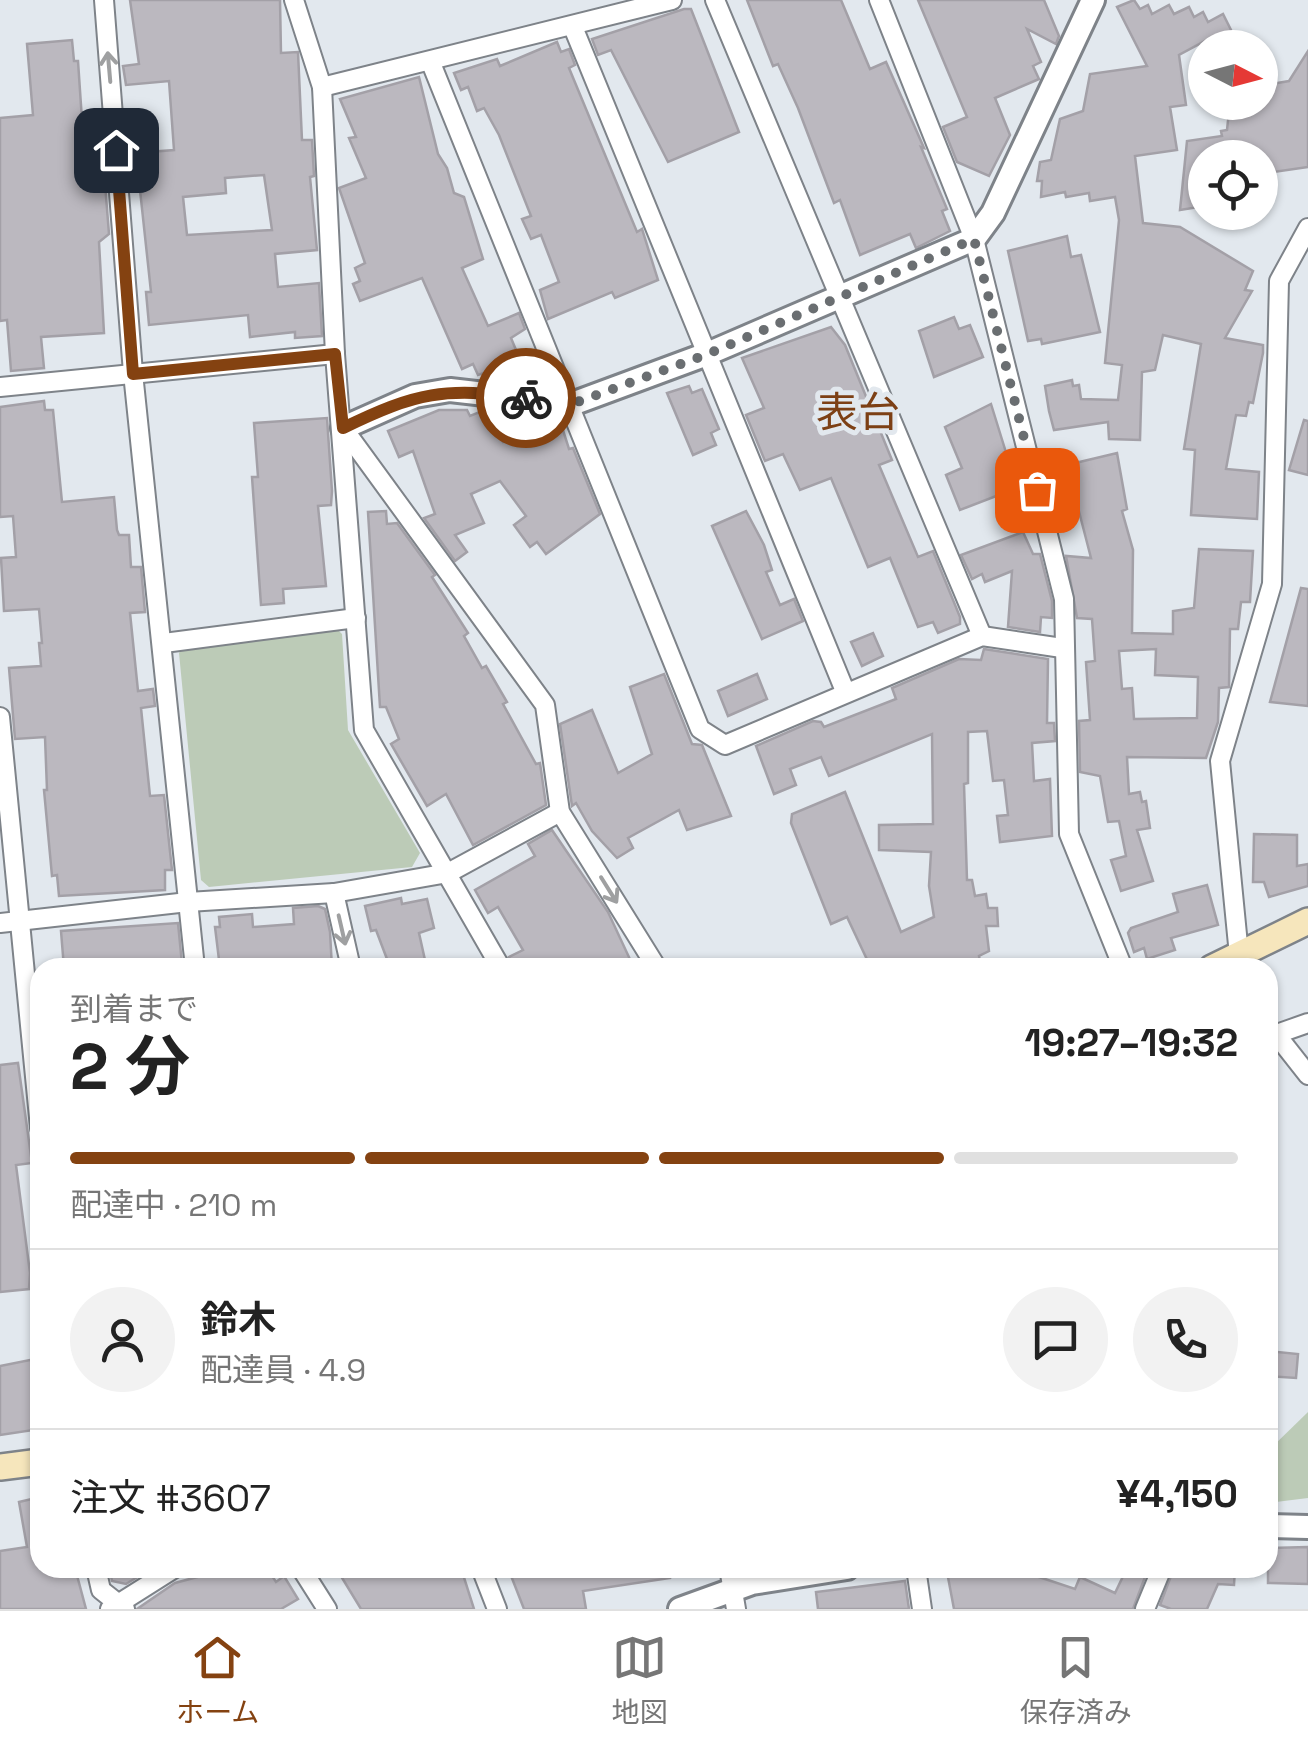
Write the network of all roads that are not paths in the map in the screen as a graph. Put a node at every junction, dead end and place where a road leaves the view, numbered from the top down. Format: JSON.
{"nodes":[{"id":1,"x":104,"y":0,"type":"edge"},
{"id":2,"x":294,"y":0,"type":"edge"},
{"id":3,"x":672,"y":0,"type":"edge"},
{"id":4,"x":715,"y":0,"type":"edge"},
{"id":5,"x":879,"y":0,"type":"edge"},
{"id":6,"x":1093,"y":0,"type":"edge"},
{"id":7,"x":617,"y":7,"type":"edge"},
{"id":8,"x":573,"y":28,"type":"junction"},
{"id":9,"x":431,"y":62,"type":"junction"},
{"id":10,"x":322,"y":87,"type":"junction"},
{"id":11,"x":1308,"y":228,"type":"edge"},
{"id":12,"x":974,"y":239,"type":"junction"},
{"id":13,"x":840,"y":298,"type":"junction"},
{"id":14,"x":335,"y":354,"type":"junction"},
{"id":15,"x":708,"y":354,"type":"junction"},
{"id":16,"x":133,"y":374,"type":"junction"},
{"id":17,"x":0,"y":388,"type":"edge"},
{"id":18,"x":572,"y":404,"type":"junction"},
{"id":19,"x":343,"y":428,"type":"junction"},
{"id":20,"x":356,"y":618,"type":"junction"},
{"id":21,"x":982,"y":636,"type":"junction"},
{"id":22,"x":164,"y":642,"type":"junction"},
{"id":23,"x":1062,"y":648,"type":"junction"},
{"id":24,"x":844,"y":691,"type":"junction"},
{"id":25,"x":0,"y":718,"type":"edge"},
{"id":26,"x":560,"y":812,"type":"junction"},
{"id":27,"x":448,"y":873,"type":"junction"},
{"id":28,"x":334,"y":893,"type":"junction"},
{"id":29,"x":188,"y":902,"type":"junction"},
{"id":30,"x":1308,"y":921,"type":"edge"},
{"id":31,"x":10,"y":922,"type":"edge"},
{"id":32,"x":1239,"y":956,"type":"junction"},
{"id":33,"x":194,"y":958,"type":"edge"},
{"id":34,"x":349,"y":958,"type":"edge"},
{"id":35,"x":495,"y":958,"type":"edge"},
{"id":36,"x":652,"y":958,"type":"edge"},
{"id":37,"x":1119,"y":958,"type":"edge"},
{"id":38,"x":1234,"y":958,"type":"edge"},
{"id":39,"x":1308,"y":1023,"type":"edge"},
{"id":40,"x":1278,"y":1033,"type":"edge"},
{"id":41,"x":1278,"y":1043,"type":"edge"},
{"id":42,"x":30,"y":1059,"type":"edge"},
{"id":43,"x":1308,"y":1076,"type":"edge"},
{"id":44,"x":30,"y":1464,"type":"edge"},
{"id":45,"x":0,"y":1468,"type":"edge"},
{"id":46,"x":1278,"y":1526,"type":"edge"},
{"id":47,"x":1308,"y":1527,"type":"edge"},
{"id":48,"x":98,"y":1578,"type":"edge"},
{"id":49,"x":161,"y":1578,"type":"edge"},
{"id":50,"x":307,"y":1578,"type":"edge"},
{"id":51,"x":486,"y":1578,"type":"edge"},
{"id":52,"x":790,"y":1578,"type":"edge"},
{"id":53,"x":917,"y":1578,"type":"edge"},
{"id":54,"x":1158,"y":1578,"type":"edge"},
{"id":55,"x":733,"y":1588,"type":"edge"},
{"id":56,"x":118,"y":1607,"type":"edge"},
{"id":57,"x":327,"y":1609,"type":"edge"},
{"id":58,"x":497,"y":1609,"type":"edge"},
{"id":59,"x":680,"y":1609,"type":"edge"},
{"id":60,"x":922,"y":1609,"type":"edge"},
{"id":61,"x":1145,"y":1609,"type":"edge"}],
"edges":[{"from":16,"to":1,"type":"street","one_way":true},
{"from":2,"to":10,"type":"street"},
{"from":3,"to":7,"type":"street"},
{"from":4,"to":13,"type":"street"},
{"from":5,"to":12,"type":"street"},
{"from":6,"to":12,"type":"street"},
{"from":7,"to":8,"type":"street"},
{"from":8,"to":9,"type":"street"},
{"from":8,"to":15,"type":"street"},
{"from":9,"to":10,"type":"street"},
{"from":9,"to":18,"type":"street"},
{"from":10,"to":14,"type":"street"},
{"from":11,"to":32,"type":"street"},
{"from":12,"to":13,"type":"street"},
{"from":12,"to":23,"type":"street"},
{"from":13,"to":15,"type":"street"},
{"from":13,"to":21,"type":"street"},
{"from":14,"to":16,"type":"street"},
{"from":14,"to":19,"type":"street"},
{"from":15,"to":18,"type":"street"},
{"from":15,"to":24,"type":"street"},
{"from":16,"to":17,"type":"street"},
{"from":16,"to":22,"type":"street"},
{"from":18,"to":19,"type":"street"},
{"from":18,"to":24,"type":"street"},
{"from":19,"to":20,"type":"street"},
{"from":19,"to":26,"type":"street"},
{"from":20,"to":22,"type":"street"},
{"from":20,"to":27,"type":"street"},
{"from":21,"to":23,"type":"street"},
{"from":21,"to":24,"type":"street"},
{"from":22,"to":29,"type":"street"},
{"from":23,"to":37,"type":"street"},
{"from":25,"to":31,"type":"street"},
{"from":26,"to":27,"type":"street"},
{"from":26,"to":36,"type":"street","one_way":true},
{"from":27,"to":28,"type":"street"},
{"from":27,"to":35,"type":"street"},
{"from":28,"to":29,"type":"street"},
{"from":28,"to":34,"type":"street","one_way":true},
{"from":29,"to":31,"type":"street"},
{"from":29,"to":33,"type":"street"},
{"from":30,"to":32,"type":"main road"},
{"from":31,"to":42,"type":"street"},
{"from":32,"to":38,"type":"main road"},
{"from":39,"to":40,"type":"street"},
{"from":41,"to":43,"type":"street"},
{"from":44,"to":45,"type":"main road"},
{"from":46,"to":47,"type":"street"},
{"from":48,"to":56,"type":"street"},
{"from":49,"to":56,"type":"street"},
{"from":50,"to":57,"type":"street"},
{"from":51,"to":58,"type":"street"},
{"from":52,"to":55,"type":"street"},
{"from":53,"to":60,"type":"street"},
{"from":54,"to":61,"type":"street"},
{"from":55,"to":59,"type":"street"}]}
